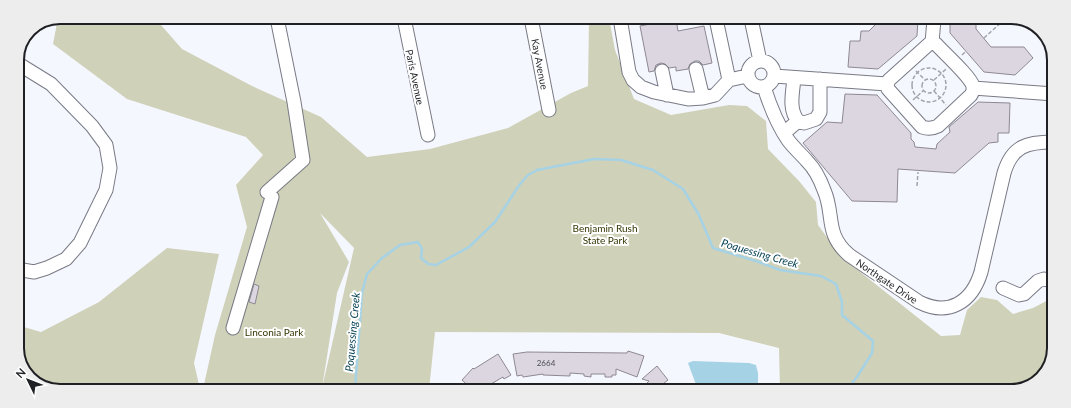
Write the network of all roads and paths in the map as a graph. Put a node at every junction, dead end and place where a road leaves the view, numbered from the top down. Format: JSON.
{"nodes":[{"id":1,"x":278,"y":24,"type":"edge"},
{"id":2,"x":405,"y":24,"type":"edge"},
{"id":3,"x":533,"y":24,"type":"edge"},
{"id":4,"x":621,"y":24,"type":"edge"},
{"id":5,"x":717,"y":24,"type":"edge"},
{"id":6,"x":752,"y":24,"type":"edge"},
{"id":7,"x":934,"y":24,"type":"edge"},
{"id":8,"x":999,"y":24,"type":"edge"},
{"id":9,"x":984,"y":38,"type":"dead end"},
{"id":10,"x":932,"y":43,"type":"junction"},
{"id":11,"x":966,"y":51,"type":"dead end"},
{"id":12,"x":957,"y":59,"type":"junction"},
{"id":13,"x":760,"y":61,"type":"junction"},
{"id":14,"x":24,"y":67,"type":"edge"},
{"id":15,"x":696,"y":69,"type":"dead end"},
{"id":16,"x":662,"y":71,"type":"dead end"},
{"id":17,"x":942,"y":73,"type":"junction"},
{"id":18,"x":747,"y":76,"type":"junction"},
{"id":19,"x":774,"y":76,"type":"junction"},
{"id":20,"x":794,"y":78,"type":"junction"},
{"id":21,"x":820,"y":79,"type":"junction"},
{"id":22,"x":729,"y":80,"type":"junction"},
{"id":23,"x":934,"y":80,"type":"junction"},
{"id":24,"x":887,"y":84,"type":"junction"},
{"id":25,"x":764,"y":87,"type":"junction"},
{"id":26,"x":973,"y":88,"type":"junction"},
{"id":27,"x":924,"y":90,"type":"junction"},
{"id":28,"x":934,"y":91,"type":"junction"},
{"id":29,"x":1047,"y":93,"type":"edge"},
{"id":30,"x":667,"y":95,"type":"junction"},
{"id":31,"x":916,"y":97,"type":"junction"},
{"id":32,"x":703,"y":98,"type":"junction"},
{"id":33,"x":940,"y":98,"type":"junction"},
{"id":34,"x":905,"y":108,"type":"junction"},
{"id":35,"x":549,"y":110,"type":"dead end"},
{"id":36,"x":953,"y":112,"type":"junction"},
{"id":37,"x":798,"y":121,"type":"junction"},
{"id":38,"x":784,"y":133,"type":"junction"},
{"id":39,"x":428,"y":135,"type":"dead end"},
{"id":40,"x":1047,"y":142,"type":"edge"},
{"id":41,"x":918,"y":172,"type":"dead end"},
{"id":42,"x":917,"y":186,"type":"dead end"},
{"id":43,"x":24,"y":270,"type":"edge"},
{"id":44,"x":1047,"y":280,"type":"edge"},
{"id":45,"x":1003,"y":288,"type":"dead end"},
{"id":46,"x":233,"y":328,"type":"dead end"}],
"edges":[{"from":1,"to":46,"type":"street"},
{"from":2,"to":39,"type":"street","name":"Paris Avenue"},
{"from":3,"to":35,"type":"street","name":"Kay Avenue"},
{"from":4,"to":30,"type":"street"},
{"from":5,"to":22,"type":"street"},
{"from":6,"to":13,"type":"street"},
{"from":7,"to":10,"type":"street"},
{"from":8,"to":9,"type":"path"},
{"from":10,"to":12,"type":"street"},
{"from":10,"to":24,"type":"street"},
{"from":11,"to":12,"type":"path"},
{"from":12,"to":17,"type":"path"},
{"from":12,"to":26,"type":"street"},
{"from":13,"to":18,"type":"street"},
{"from":13,"to":19,"type":"street"},
{"from":14,"to":43,"type":"street"},
{"from":15,"to":32,"type":"street"},
{"from":16,"to":30,"type":"street"},
{"from":17,"to":23,"type":"path"},
{"from":17,"to":31,"type":"path"},
{"from":17,"to":33,"type":"path"},
{"from":18,"to":22,"type":"street"},
{"from":18,"to":25,"type":"street"},
{"from":19,"to":20,"type":"street"},
{"from":19,"to":25,"type":"street"},
{"from":20,"to":21,"type":"street"},
{"from":20,"to":37,"type":"street"},
{"from":21,"to":24,"type":"street"},
{"from":21,"to":37,"type":"street"},
{"from":22,"to":32,"type":"street"},
{"from":23,"to":27,"type":"path"},
{"from":23,"to":28,"type":"path"},
{"from":24,"to":34,"type":"street"},
{"from":25,"to":38,"type":"street","name":"Northgate Drive"},
{"from":26,"to":29,"type":"street"},
{"from":26,"to":36,"type":"street"},
{"from":27,"to":28,"type":"path"},
{"from":27,"to":31,"type":"path"},
{"from":28,"to":33,"type":"path"},
{"from":30,"to":32,"type":"street"},
{"from":31,"to":33,"type":"path"},
{"from":31,"to":34,"type":"path"},
{"from":33,"to":36,"type":"path"},
{"from":34,"to":36,"type":"street"},
{"from":37,"to":38,"type":"street"},
{"from":38,"to":40,"type":"street","name":"Northgate Drive"},
{"from":41,"to":42,"type":"path"},
{"from":44,"to":45,"type":"street"}]}
